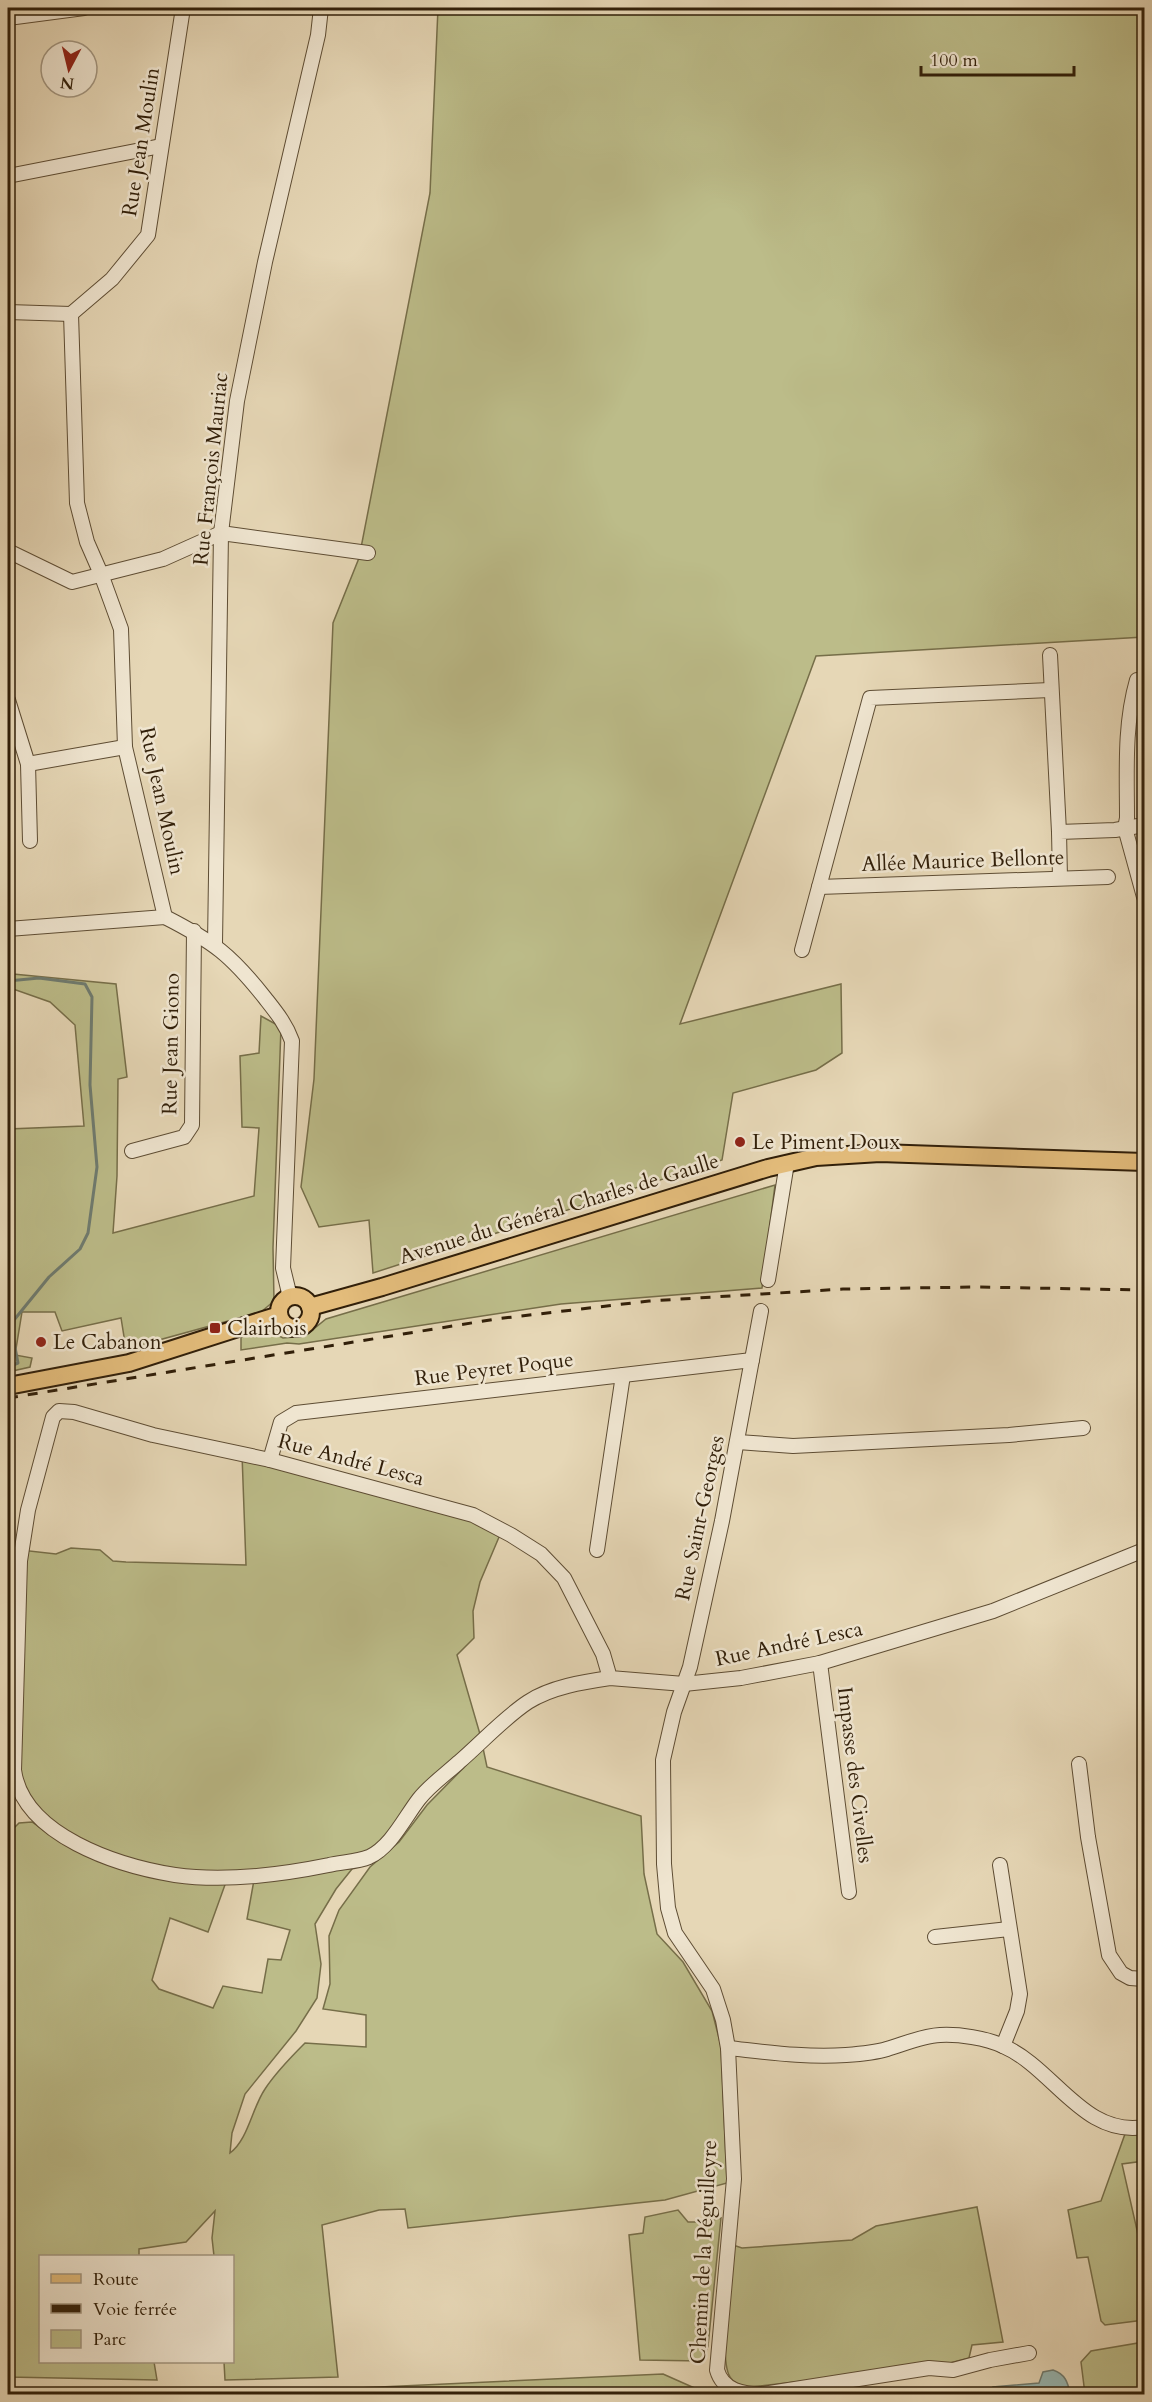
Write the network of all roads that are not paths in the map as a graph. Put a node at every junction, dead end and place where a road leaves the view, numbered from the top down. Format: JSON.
{"nodes":[{"id":1,"x":84,"y":8,"type":"edge"},
{"id":2,"x":183,"y":8,"type":"edge"},
{"id":3,"x":321,"y":8,"type":"edge"},
{"id":4,"x":8,"y":18,"type":"edge"},
{"id":5,"x":161,"y":146,"type":"junction"},
{"id":6,"x":8,"y":176,"type":"edge"},
{"id":7,"x":8,"y":312,"type":"edge"},
{"id":8,"x":71,"y":314,"type":"junction"},
{"id":9,"x":221,"y":533,"type":"junction"},
{"id":10,"x":8,"y":551,"type":"edge"},
{"id":11,"x":368,"y":553,"type":"dead end"},
{"id":12,"x":101,"y":574,"type":"junction"},
{"id":13,"x":1050,"y":655,"type":"dead end"},
{"id":14,"x":1137,"y":680,"type":"dead end"},
{"id":15,"x":1050,"y":690,"type":"junction"},
{"id":16,"x":8,"y":700,"type":"edge"},
{"id":17,"x":125,"y":747,"type":"junction"},
{"id":18,"x":28,"y":764,"type":"junction"},
{"id":19,"x":1144,"y":825,"type":"edge"},
{"id":20,"x":1125,"y":828,"type":"junction"},
{"id":21,"x":1059,"y":832,"type":"junction"},
{"id":22,"x":30,"y":841,"type":"dead end"},
{"id":23,"x":1108,"y":877,"type":"dead end"},
{"id":24,"x":1060,"y":878,"type":"junction"},
{"id":25,"x":819,"y":887,"type":"junction"},
{"id":26,"x":1144,"y":897,"type":"edge"},
{"id":27,"x":165,"y":917,"type":"junction"},
{"id":28,"x":8,"y":929,"type":"edge"},
{"id":29,"x":194,"y":931,"type":"junction"},
{"id":30,"x":215,"y":944,"type":"junction"},
{"id":31,"x":802,"y":950,"type":"dead end"},
{"id":32,"x":132,"y":1151,"type":"dead end"},
{"id":33,"x":1144,"y":1162,"type":"edge"},
{"id":34,"x":787,"y":1163,"type":"junction"},
{"id":35,"x":768,"y":1280,"type":"dead end"},
{"id":36,"x":290,"y":1297,"type":"junction"},
{"id":37,"x":310,"y":1307,"type":"junction"},
{"id":38,"x":761,"y":1311,"type":"dead end"},
{"id":39,"x":279,"y":1315,"type":"junction"},
{"id":40,"x":752,"y":1360,"type":"junction"},
{"id":41,"x":623,"y":1375,"type":"junction"},
{"id":42,"x":8,"y":1386,"type":"edge"},
{"id":43,"x":1083,"y":1428,"type":"dead end"},
{"id":44,"x":738,"y":1442,"type":"junction"},
{"id":45,"x":270,"y":1460,"type":"junction"},
{"id":46,"x":597,"y":1550,"type":"dead end"},
{"id":47,"x":1144,"y":1550,"type":"edge"},
{"id":48,"x":820,"y":1663,"type":"junction"},
{"id":49,"x":610,"y":1678,"type":"junction"},
{"id":50,"x":684,"y":1684,"type":"junction"},
{"id":51,"x":1079,"y":1764,"type":"dead end"},
{"id":52,"x":1000,"y":1865,"type":"dead end"},
{"id":53,"x":849,"y":1892,"type":"dead end"},
{"id":54,"x":1009,"y":1929,"type":"junction"},
{"id":55,"x":934,"y":1937,"type":"dead end"},
{"id":56,"x":1144,"y":1979,"type":"edge"},
{"id":57,"x":1003,"y":2046,"type":"junction"},
{"id":58,"x":728,"y":2048,"type":"junction"},
{"id":59,"x":1144,"y":2127,"type":"edge"},
{"id":60,"x":1029,"y":2353,"type":"dead end"}],
"edges":[{"from":1,"to":4,"type":"street"},
{"from":2,"to":5,"type":"street","name":"Rue Jean Moulin"},
{"from":3,"to":9,"type":"street","name":"Rue François Mauriac"},
{"from":5,"to":6,"type":"street"},
{"from":5,"to":8,"type":"street","name":"Rue Jean Moulin"},
{"from":7,"to":8,"type":"street"},
{"from":8,"to":12,"type":"street","name":"Rue Jean Moulin"},
{"from":9,"to":11,"type":"street"},
{"from":9,"to":12,"type":"street"},
{"from":9,"to":30,"type":"street","name":"Rue François Mauriac"},
{"from":10,"to":12,"type":"street"},
{"from":12,"to":17,"type":"street","name":"Rue Jean Moulin"},
{"from":13,"to":15,"type":"street"},
{"from":14,"to":20,"type":"street"},
{"from":15,"to":21,"type":"street"},
{"from":15,"to":25,"type":"street"},
{"from":16,"to":18,"type":"street"},
{"from":17,"to":18,"type":"street"},
{"from":17,"to":27,"type":"street","name":"Rue Jean Moulin"},
{"from":18,"to":22,"type":"street"},
{"from":19,"to":20,"type":"street"},
{"from":20,"to":21,"type":"street"},
{"from":20,"to":26,"type":"street"},
{"from":21,"to":24,"type":"street"},
{"from":23,"to":24,"type":"street","name":"Allée Maurice Bellonte"},
{"from":24,"to":25,"type":"street","name":"Allée Maurice Bellonte"},
{"from":25,"to":31,"type":"street"},
{"from":27,"to":28,"type":"street"},
{"from":27,"to":29,"type":"street"},
{"from":29,"to":30,"type":"street"},
{"from":29,"to":32,"type":"street","name":"Rue Jean Giono"},
{"from":30,"to":36,"type":"street"},
{"from":33,"to":34,"type":"main road","name":"Avenue du Général Charles de Gaulle"},
{"from":34,"to":35,"type":"street"},
{"from":34,"to":37,"type":"main road","name":"Avenue du Général Charles de Gaulle"},
{"from":36,"to":37,"type":"main road"},
{"from":36,"to":39,"type":"main road"},
{"from":37,"to":39,"type":"main road"},
{"from":38,"to":40,"type":"street","name":"Rue Saint-Georges"},
{"from":39,"to":42,"type":"main road"},
{"from":40,"to":41,"type":"street","name":"Rue Peyret Poque"},
{"from":40,"to":44,"type":"street","name":"Rue Saint-Georges"},
{"from":41,"to":45,"type":"street","name":"Rue Peyret Poque"},
{"from":41,"to":46,"type":"street"},
{"from":43,"to":44,"type":"street"},
{"from":44,"to":50,"type":"street","name":"Rue Saint-Georges"},
{"from":45,"to":49,"type":"street","name":"Rue André Lesca"},
{"from":45,"to":49,"type":"street","name":"Rue André Lesca"},
{"from":47,"to":48,"type":"street","name":"Rue André Lesca"},
{"from":48,"to":50,"type":"street","name":"Rue André Lesca"},
{"from":48,"to":53,"type":"street","name":"Impasse des Civelles"},
{"from":49,"to":50,"type":"street","name":"Rue André Lesca"},
{"from":50,"to":58,"type":"street","name":"Chemin de la Péguilleyre"},
{"from":51,"to":56,"type":"street"},
{"from":52,"to":54,"type":"street"},
{"from":54,"to":55,"type":"street"},
{"from":54,"to":57,"type":"street"},
{"from":57,"to":58,"type":"street"},
{"from":57,"to":59,"type":"street"},
{"from":58,"to":60,"type":"street","name":"Chemin de la Péguilleyre"}]}
